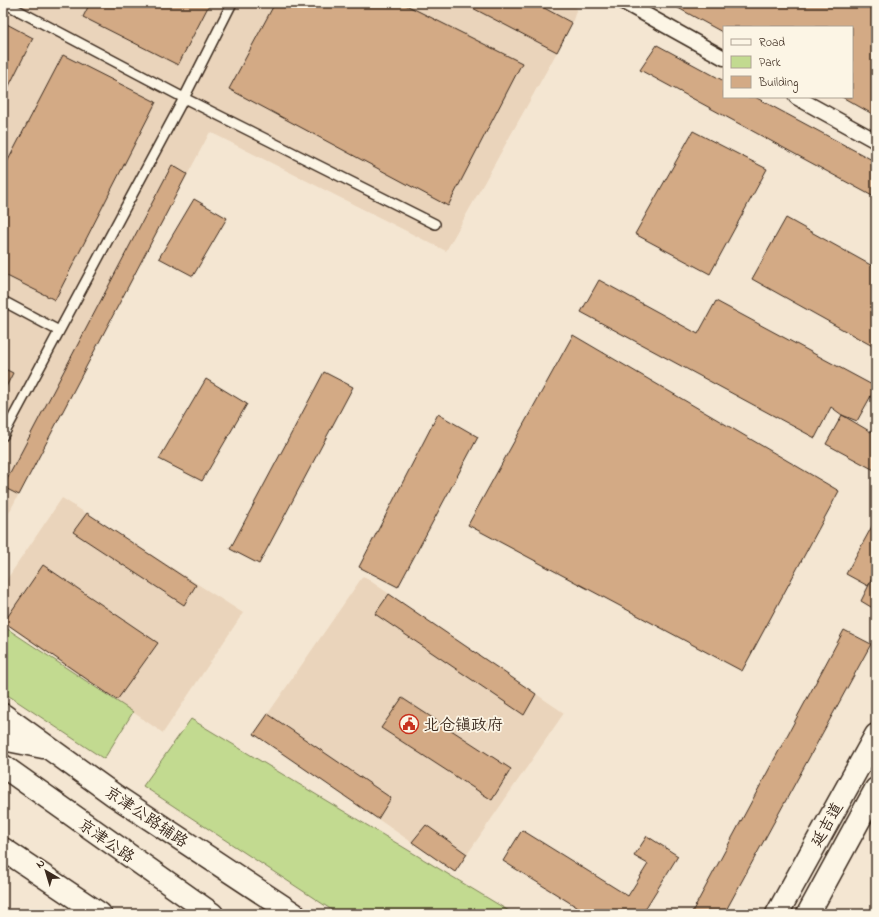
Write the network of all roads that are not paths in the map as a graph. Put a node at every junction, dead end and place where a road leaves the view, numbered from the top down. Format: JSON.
{"nodes":[{"id":1,"x":4,"y":3,"type":"edge"},
{"id":2,"x":232,"y":3,"type":"edge"},
{"id":3,"x":625,"y":3,"type":"edge"},
{"id":4,"x":723,"y":57,"type":"edge"},
{"id":5,"x":184,"y":98,"type":"junction"},
{"id":6,"x":798,"y":98,"type":"edge"},
{"id":7,"x":876,"y":141,"type":"edge"},
{"id":8,"x":435,"y":224,"type":"dead end"},
{"id":9,"x":3,"y":301,"type":"edge"},
{"id":10,"x":59,"y":331,"type":"junction"},
{"id":11,"x":3,"y":436,"type":"edge"},
{"id":12,"x":3,"y":714,"type":"edge"},
{"id":13,"x":876,"y":735,"type":"edge"},
{"id":14,"x":3,"y":739,"type":"edge"},
{"id":15,"x":48,"y":748,"type":"junction"},
{"id":16,"x":3,"y":766,"type":"edge"},
{"id":17,"x":876,"y":788,"type":"edge"},
{"id":18,"x":3,"y":849,"type":"edge"},
{"id":19,"x":78,"y":899,"type":"junction"},
{"id":20,"x":94,"y":914,"type":"edge"},
{"id":21,"x":100,"y":914,"type":"edge"},
{"id":22,"x":212,"y":914,"type":"edge"},
{"id":23,"x":294,"y":914,"type":"edge"},
{"id":24,"x":777,"y":914,"type":"edge"},
{"id":25,"x":808,"y":914,"type":"edge"}],
"edges":[{"from":1,"to":5,"type":"lane"},
{"from":2,"to":5,"type":"lane"},
{"from":3,"to":4,"type":"street"},
{"from":5,"to":8,"type":"lane"},
{"from":5,"to":10,"type":"lane"},
{"from":6,"to":7,"type":"street"},
{"from":9,"to":10,"type":"lane"},
{"from":10,"to":11,"type":"lane"},
{"from":12,"to":15,"type":"main road","name":"京津公路辅路"},
{"from":13,"to":24,"type":"main road","name":"延吉道"},
{"from":14,"to":15,"type":"main road"},
{"from":15,"to":23,"type":"main road","name":"京津公路辅路"},
{"from":16,"to":22,"type":"main road","name":"京津公路"},
{"from":17,"to":25,"type":"main road","name":"延吉道"},
{"from":18,"to":19,"type":"main road"},
{"from":19,"to":20,"type":"main road"},
{"from":19,"to":21,"type":"main road"}]}
